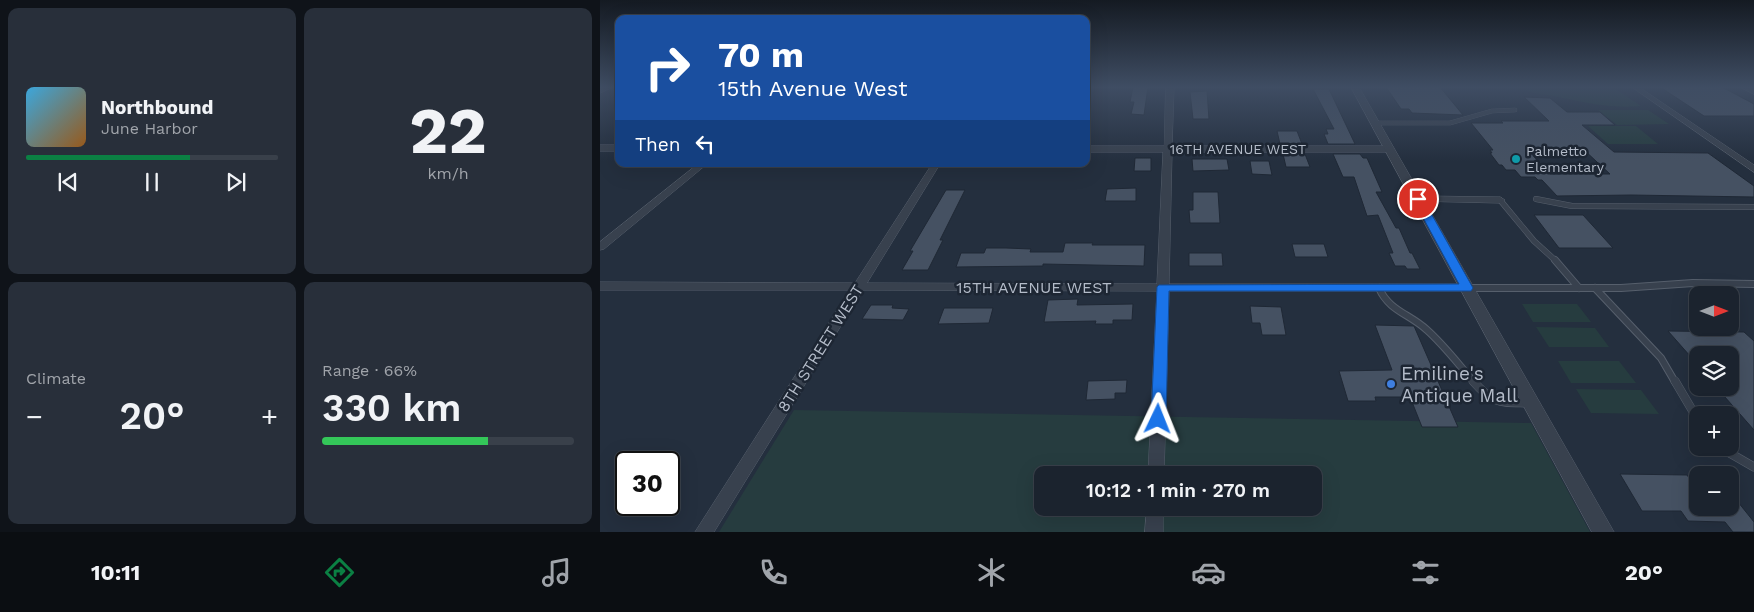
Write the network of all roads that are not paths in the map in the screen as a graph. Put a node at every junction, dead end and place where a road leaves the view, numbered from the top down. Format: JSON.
{"nodes":[{"id":1,"x":1169,"y":112,"type":"edge"},
{"id":2,"x":1369,"y":112,"type":"edge"},
{"id":3,"x":1489,"y":112,"type":"edge"},
{"id":4,"x":1671,"y":112,"type":"edge"},
{"id":5,"x":1375,"y":123,"type":"junction"},
{"id":6,"x":600,"y":148,"type":"edge"},
{"id":7,"x":615,"y":148,"type":"edge"},
{"id":8,"x":1090,"y":149,"type":"edge"},
{"id":9,"x":1168,"y":149,"type":"junction"},
{"id":10,"x":1390,"y":149,"type":"junction"},
{"id":11,"x":699,"y":167,"type":"edge"},
{"id":12,"x":934,"y":167,"type":"edge"},
{"id":13,"x":1754,"y":169,"type":"edge"},
{"id":14,"x":1418,"y":199,"type":"junction"},
{"id":15,"x":1536,"y":199,"type":"dead end"},
{"id":16,"x":1500,"y":200,"type":"joint"},
{"id":17,"x":1754,"y":207,"type":"edge"},
{"id":18,"x":600,"y":247,"type":"edge"},
{"id":19,"x":1754,"y":284,"type":"edge"},
{"id":20,"x":600,"y":286,"type":"edge"},
{"id":21,"x":858,"y":286,"type":"junction"},
{"id":22,"x":1163,"y":287,"type":"junction"},
{"id":23,"x":1379,"y":288,"type":"junction"},
{"id":24,"x":1467,"y":288,"type":"junction"},
{"id":25,"x":1579,"y":288,"type":"junction"},
{"id":26,"x":1595,"y":288,"type":"junction"},
{"id":27,"x":1531,"y":403,"type":"junction"},
{"id":28,"x":1690,"y":406,"type":"edge"},
{"id":29,"x":1735,"y":456,"type":"edge"},
{"id":30,"x":1156,"y":466,"type":"edge"},
{"id":31,"x":1754,"y":467,"type":"edge"},
{"id":32,"x":1155,"y":516,"type":"edge"},
{"id":33,"x":704,"y":532,"type":"edge"},
{"id":34,"x":1154,"y":532,"type":"edge"},
{"id":35,"x":1603,"y":532,"type":"edge"}],
"edges":[{"from":1,"to":9,"type":"street"},
{"from":2,"to":5,"type":"street"},
{"from":3,"to":5,"type":"lane"},
{"from":4,"to":13,"type":"street"},
{"from":5,"to":10,"type":"street"},
{"from":6,"to":7,"type":"street"},
{"from":8,"to":9,"type":"street","name":"16TH AVENUE WEST"},
{"from":9,"to":10,"type":"street","name":"16TH AVENUE WEST"},
{"from":9,"to":22,"type":"street"},
{"from":10,"to":14,"type":"street"},
{"from":11,"to":18,"type":"street"},
{"from":12,"to":21,"type":"street","name":"8TH STREET WEST"},
{"from":14,"to":16,"type":"street"},
{"from":14,"to":24,"type":"street"},
{"from":15,"to":17,"type":"lane"},
{"from":16,"to":25,"type":"lane"},
{"from":19,"to":26,"type":"lane"},
{"from":20,"to":21,"type":"street","name":"15TH AVENUE WEST"},
{"from":21,"to":22,"type":"street","name":"15TH AVENUE WEST"},
{"from":21,"to":33,"type":"street","name":"8TH STREET WEST"},
{"from":22,"to":23,"type":"street","name":"15TH AVENUE WEST"},
{"from":22,"to":30,"type":"street"},
{"from":23,"to":24,"type":"street","name":"15TH AVENUE WEST"},
{"from":23,"to":27,"type":"lane"},
{"from":24,"to":25,"type":"lane"},
{"from":24,"to":27,"type":"street"},
{"from":25,"to":26,"type":"lane"},
{"from":26,"to":28,"type":"lane"},
{"from":27,"to":35,"type":"street"},
{"from":29,"to":31,"type":"lane"},
{"from":32,"to":34,"type":"street"}]}
